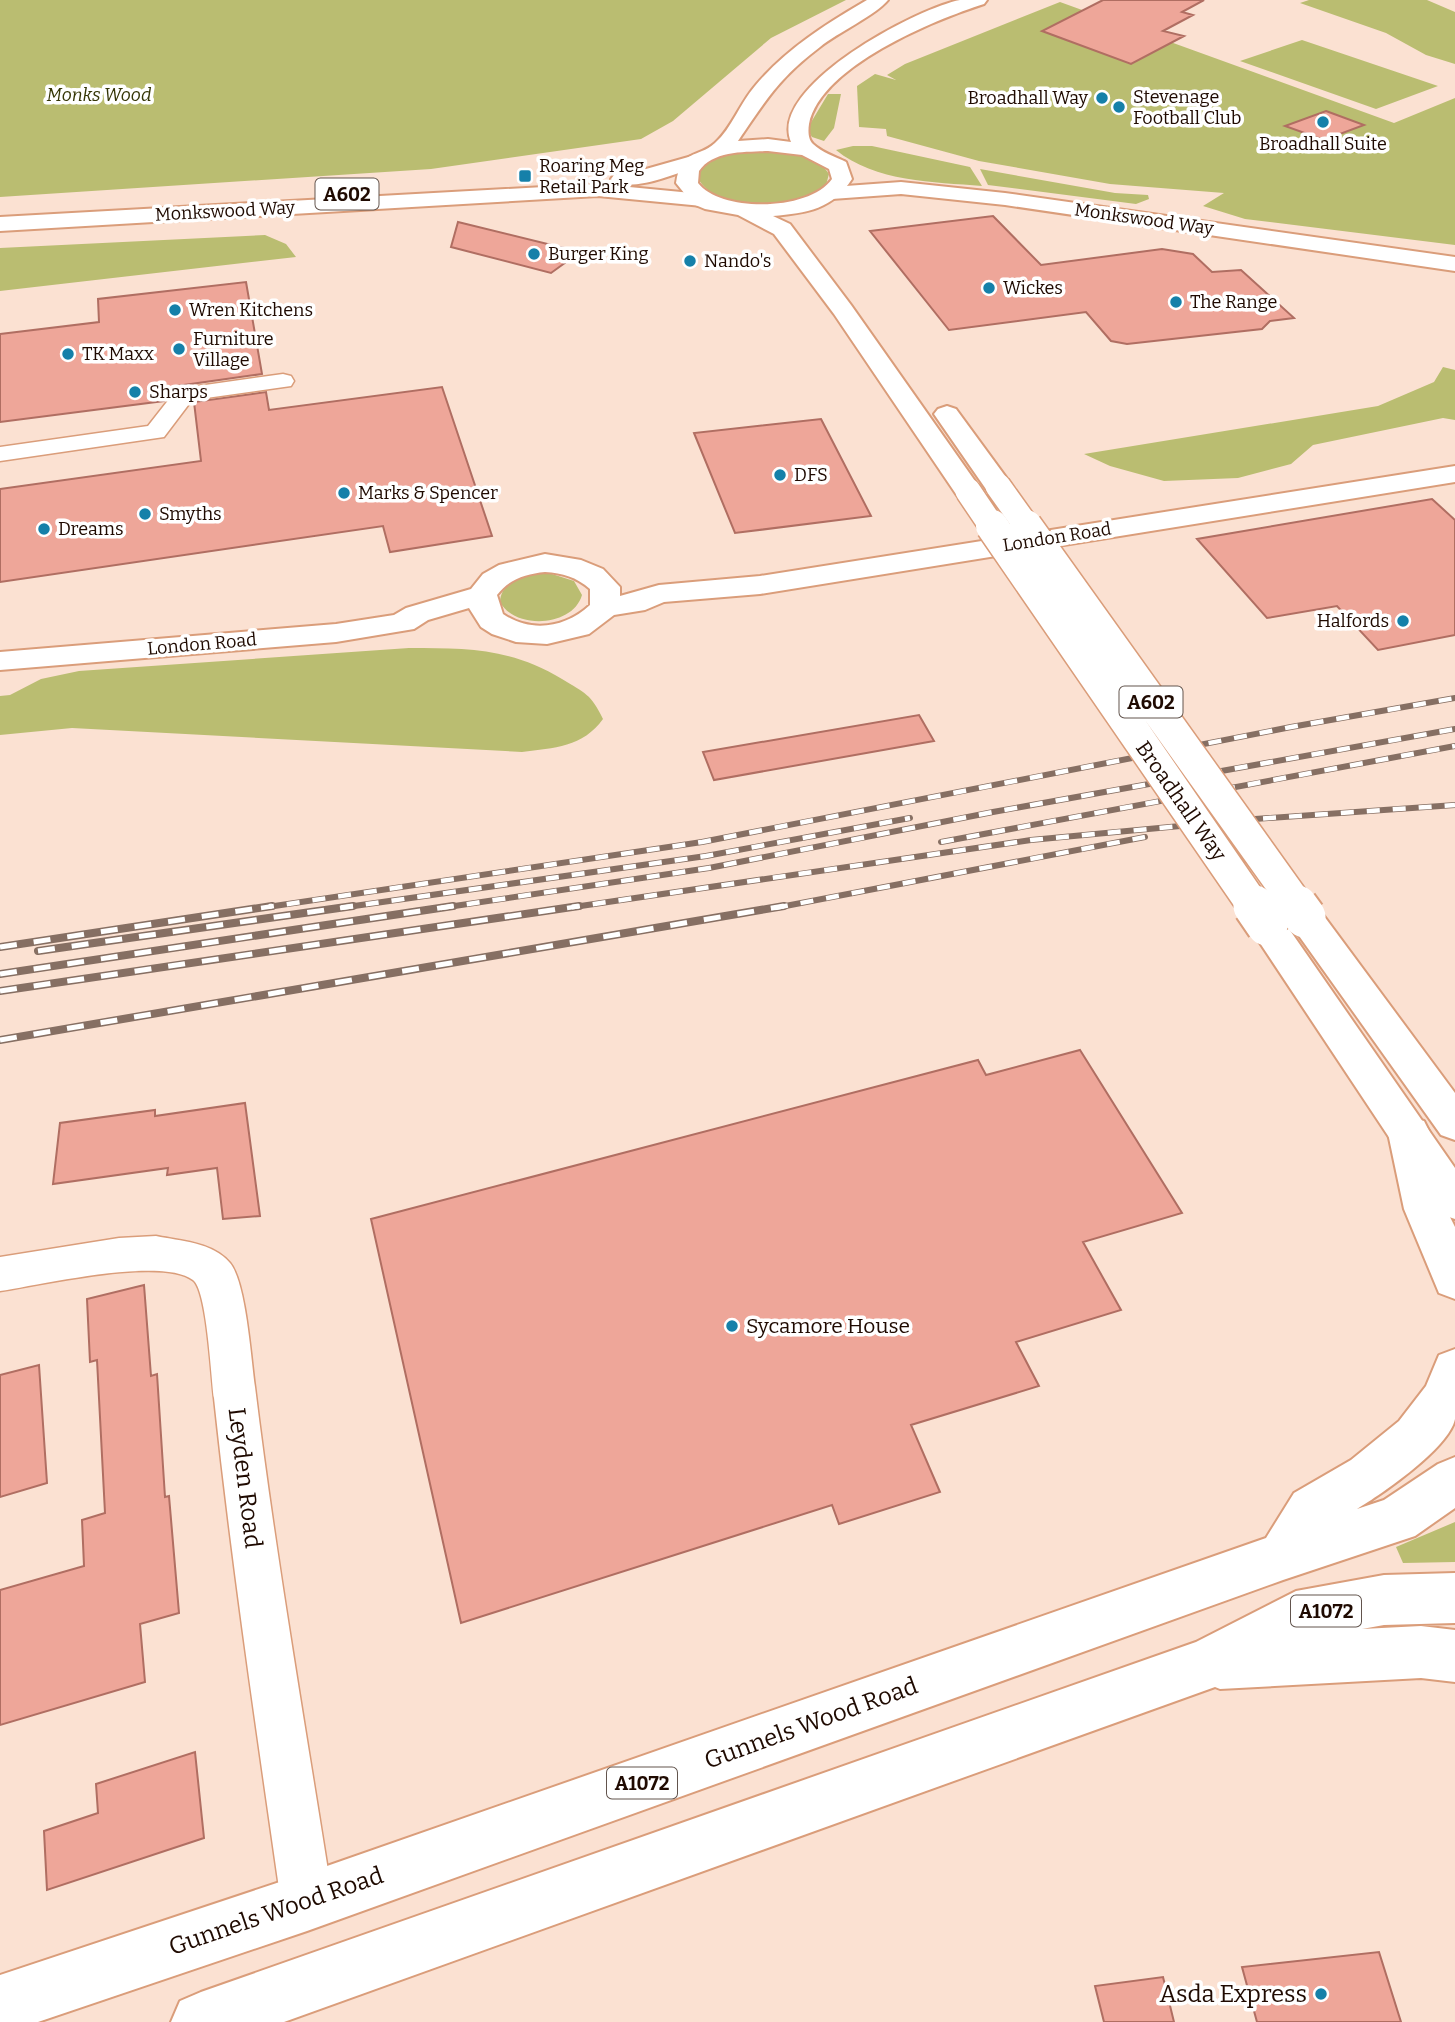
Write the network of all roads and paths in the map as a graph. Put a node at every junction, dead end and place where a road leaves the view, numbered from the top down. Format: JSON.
{"nodes":[{"id":1,"x":879,"y":0,"type":"edge"},
{"id":2,"x":978,"y":0,"type":"edge"},
{"id":3,"x":807,"y":150,"type":"junction"},
{"id":4,"x":719,"y":151,"type":"junction"},
{"id":5,"x":692,"y":162,"type":"junction"},
{"id":6,"x":839,"y":166,"type":"junction"},
{"id":7,"x":827,"y":196,"type":"junction"},
{"id":8,"x":702,"y":200,"type":"junction"},
{"id":9,"x":746,"y":211,"type":"junction"},
{"id":10,"x":0,"y":214,"type":"edge"},
{"id":11,"x":0,"y":224,"type":"edge"},
{"id":12,"x":812,"y":225,"type":"dead end"},
{"id":13,"x":1455,"y":255,"type":"edge"},
{"id":14,"x":1455,"y":264,"type":"edge"},
{"id":15,"x":283,"y":381,"type":"dead end"},
{"id":16,"x":935,"y":398,"type":"dead end"},
{"id":17,"x":0,"y":454,"type":"edge"},
{"id":18,"x":1455,"y":474,"type":"edge"},
{"id":19,"x":983,"y":489,"type":"junction"},
{"id":20,"x":598,"y":578,"type":"junction"},
{"id":21,"x":659,"y":594,"type":"junction"},
{"id":22,"x":604,"y":607,"type":"junction"},
{"id":23,"x":487,"y":608,"type":"junction"},
{"id":24,"x":0,"y":661,"type":"edge"},
{"id":25,"x":1453,"y":1118,"type":"edge"},
{"id":26,"x":1408,"y":1130,"type":"junction"},
{"id":27,"x":1455,"y":1202,"type":"edge"},
{"id":28,"x":0,"y":1274,"type":"edge"},
{"id":29,"x":1455,"y":1280,"type":"edge"},
{"id":30,"x":1455,"y":1368,"type":"edge"},
{"id":31,"x":1455,"y":1480,"type":"edge"},
{"id":32,"x":1283,"y":1556,"type":"junction"},
{"id":33,"x":1455,"y":1598,"type":"edge"},
{"id":34,"x":1455,"y":1656,"type":"edge"},
{"id":35,"x":1208,"y":1664,"type":"junction"},
{"id":36,"x":307,"y":1902,"type":"junction"},
{"id":37,"x":0,"y":2005,"type":"edge"},
{"id":38,"x":201,"y":2022,"type":"edge"}],
"edges":[{"from":1,"to":4,"type":"main road"},
{"from":2,"to":3,"type":"main road"},
{"from":3,"to":4,"type":"main road","name":"Monkswood Way"},
{"from":3,"to":6,"type":"main road","name":"Monkswood Way"},
{"from":4,"to":5,"type":"main road","name":"Monkswood Way"},
{"from":5,"to":8,"type":"main road"},
{"from":5,"to":10,"type":"main road","name":"Monkswood Way","number":"A602"},
{"from":6,"to":7,"type":"main road"},
{"from":6,"to":13,"type":"main road","name":"Monkswood Way"},
{"from":7,"to":9,"type":"main road","name":"Monkswood Way"},
{"from":7,"to":12,"type":"main road"},
{"from":7,"to":14,"type":"main road","name":"Monkswood Way"},
{"from":8,"to":9,"type":"main road","name":"Monkswood Way"},
{"from":8,"to":11,"type":"main road","name":"Monkswood Way","number":"A602"},
{"from":9,"to":19,"type":"main road","name":"Broadhall Way","number":"A602"},
{"from":15,"to":17,"type":"street"},
{"from":16,"to":19,"type":"main road","name":"Broadhall Way","number":"A602"},
{"from":18,"to":21,"type":"main road","name":"London Road"},
{"from":19,"to":25,"type":"main road","name":"Broadhall Way","number":"A602","bridge":true},
{"from":19,"to":26,"type":"main road","name":"Broadhall Way","number":"A602","bridge":true},
{"from":20,"to":21,"type":"main road","name":"London Road"},
{"from":20,"to":22,"type":"main road"},
{"from":20,"to":23,"type":"main road"},
{"from":21,"to":22,"type":"main road","name":"London Road"},
{"from":22,"to":23,"type":"main road"},
{"from":23,"to":24,"type":"main road","name":"London Road"},
{"from":26,"to":27,"type":"main road","name":"Broadhall Way","number":"A602"},
{"from":26,"to":29,"type":"main road"},
{"from":28,"to":36,"type":"street","name":"Leyden Road"},
{"from":30,"to":32,"type":"main road"},
{"from":31,"to":32,"type":"main road","name":"Gunnels Wood Road","number":"A1072"},
{"from":32,"to":36,"type":"main road","name":"Gunnels Wood Road","number":"A1072"},
{"from":33,"to":35,"type":"main road","number":"A1072"},
{"from":34,"to":35,"type":"main road"},
{"from":35,"to":38,"type":"main road","number":"A1072"},
{"from":36,"to":37,"type":"main road","name":"Gunnels Wood Road","number":"A1072"}]}
